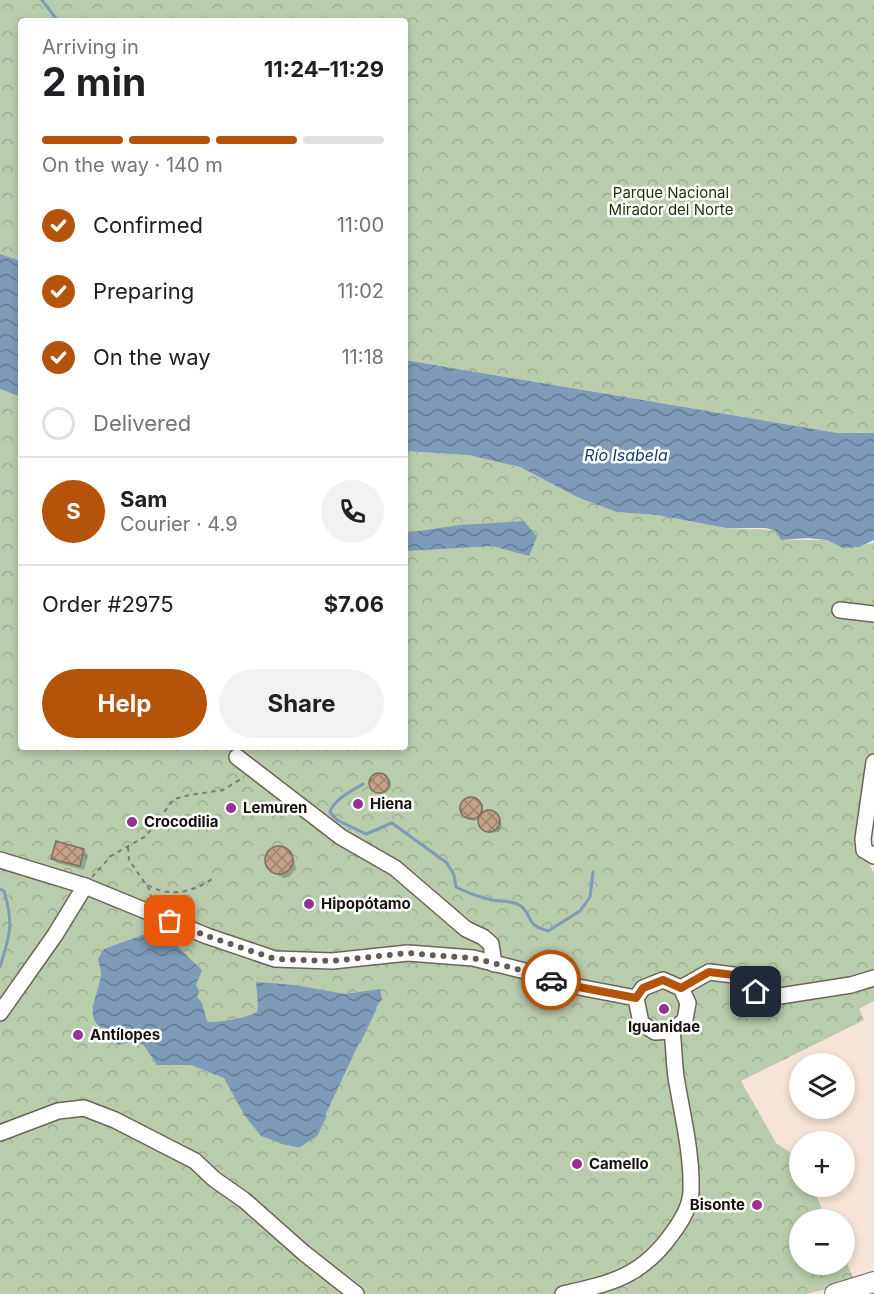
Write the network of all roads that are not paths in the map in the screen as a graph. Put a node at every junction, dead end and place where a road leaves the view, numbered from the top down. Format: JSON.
{"nodes":[{"id":1,"x":840,"y":610,"type":"dead end"},
{"id":2,"x":874,"y":614,"type":"edge"},
{"id":3,"x":237,"y":757,"type":"dead end"},
{"id":4,"x":874,"y":762,"type":"edge"},
{"id":5,"x":870,"y":805,"type":"edge"},
{"id":6,"x":869,"y":853,"type":"edge"},
{"id":7,"x":0,"y":860,"type":"edge"},
{"id":8,"x":85,"y":886,"type":"junction"},
{"id":9,"x":494,"y":964,"type":"junction"},
{"id":10,"x":874,"y":978,"type":"edge"},
{"id":11,"x":681,"y":988,"type":"junction"},
{"id":12,"x":636,"y":998,"type":"junction"},
{"id":13,"x":0,"y":1013,"type":"edge"},
{"id":14,"x":672,"y":1031,"type":"junction"},
{"id":15,"x":0,"y":1133,"type":"edge"},
{"id":16,"x":874,"y":1282,"type":"edge"},
{"id":17,"x":356,"y":1294,"type":"edge"},
{"id":18,"x":562,"y":1294,"type":"edge"},
{"id":19,"x":835,"y":1294,"type":"edge"}],
"edges":[{"from":1,"to":2,"type":"street"},
{"from":3,"to":9,"type":"street"},
{"from":4,"to":5,"type":"street"},
{"from":5,"to":6,"type":"street"},
{"from":7,"to":8,"type":"street"},
{"from":8,"to":9,"type":"street"},
{"from":8,"to":13,"type":"street"},
{"from":9,"to":12,"type":"street"},
{"from":10,"to":11,"type":"street"},
{"from":11,"to":12,"type":"street"},
{"from":11,"to":14,"type":"street"},
{"from":12,"to":14,"type":"street"},
{"from":14,"to":18,"type":"street"},
{"from":15,"to":17,"type":"street"},
{"from":16,"to":19,"type":"main road"}]}
